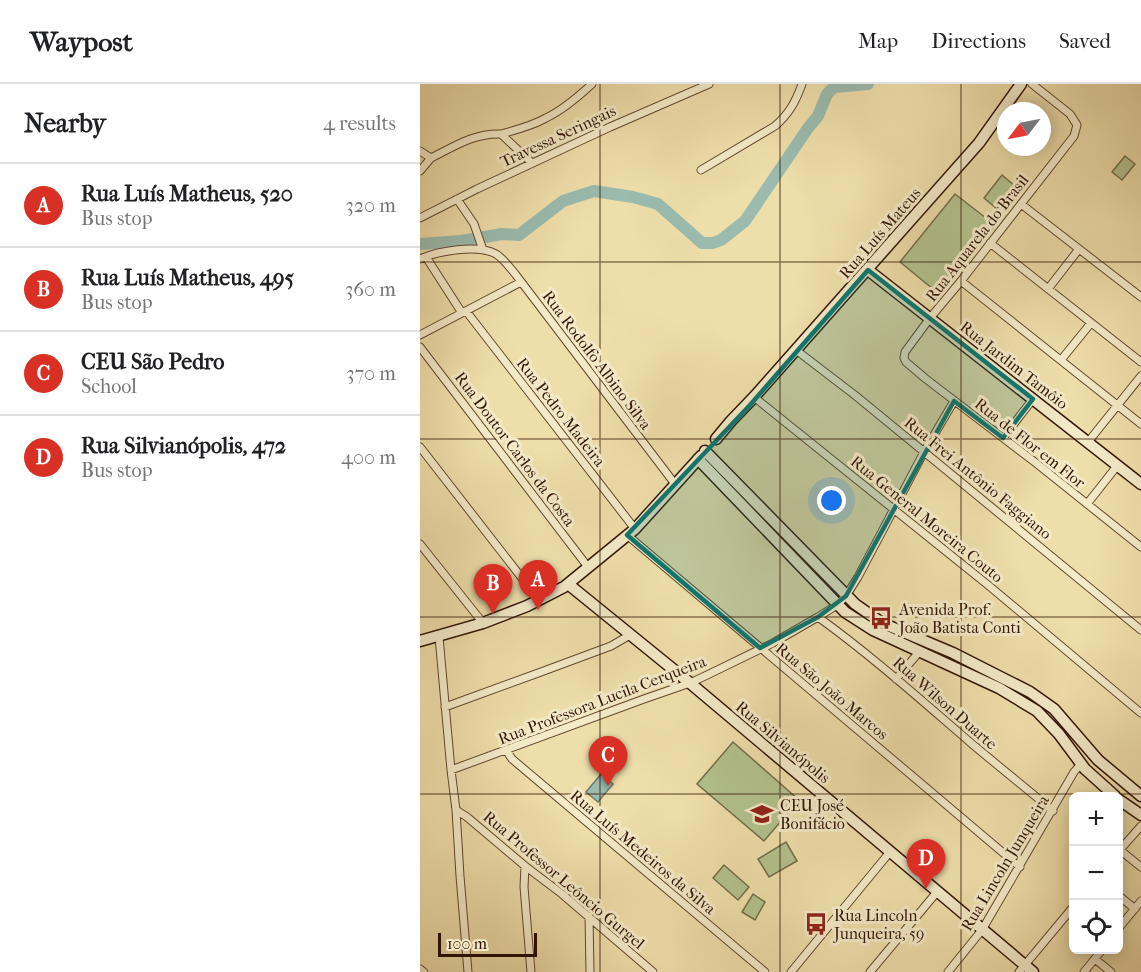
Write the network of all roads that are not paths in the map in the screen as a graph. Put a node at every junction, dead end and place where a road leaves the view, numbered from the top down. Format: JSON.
{"nodes":[{"id":1,"x":592,"y":84,"type":"edge"},
{"id":2,"x":709,"y":84,"type":"edge"},
{"id":3,"x":802,"y":84,"type":"edge"},
{"id":4,"x":1022,"y":84,"type":"edge"},
{"id":5,"x":1032,"y":84,"type":"edge"},
{"id":6,"x":501,"y":134,"type":"junction"},
{"id":7,"x":420,"y":151,"type":"edge"},
{"id":8,"x":431,"y":158,"type":"junction"},
{"id":9,"x":532,"y":163,"type":"junction"},
{"id":10,"x":701,"y":170,"type":"dead end"},
{"id":11,"x":420,"y":171,"type":"edge"},
{"id":12,"x":458,"y":199,"type":"junction"},
{"id":13,"x":1021,"y":204,"type":"junction"},
{"id":14,"x":420,"y":218,"type":"edge"},
{"id":15,"x":990,"y":243,"type":"junction"},
{"id":16,"x":1079,"y":249,"type":"junction"},
{"id":17,"x":483,"y":250,"type":"junction"},
{"id":18,"x":423,"y":258,"type":"edge"},
{"id":19,"x":868,"y":270,"type":"junction"},
{"id":20,"x":962,"y":281,"type":"junction"},
{"id":21,"x":521,"y":282,"type":"junction"},
{"id":22,"x":1048,"y":289,"type":"junction"},
{"id":23,"x":1141,"y":297,"type":"edge"},
{"id":24,"x":464,"y":312,"type":"junction"},
{"id":25,"x":930,"y":318,"type":"junction"},
{"id":26,"x":1091,"y":323,"type":"junction"},
{"id":27,"x":420,"y":335,"type":"edge"},
{"id":28,"x":420,"y":348,"type":"edge"},
{"id":29,"x":796,"y":350,"type":"junction"},
{"id":30,"x":904,"y":359,"type":"joint"},
{"id":31,"x":1061,"y":360,"type":"junction"},
{"id":32,"x":1141,"y":362,"type":"edge"},
{"id":33,"x":1141,"y":376,"type":"edge"},
{"id":34,"x":754,"y":397,"type":"junction"},
{"id":35,"x":1033,"y":399,"type":"junction"},
{"id":36,"x":954,"y":401,"type":"junction"},
{"id":37,"x":1117,"y":406,"type":"junction"},
{"id":38,"x":1141,"y":424,"type":"edge"},
{"id":39,"x":1003,"y":438,"type":"junction"},
{"id":40,"x":1088,"y":442,"type":"junction"},
{"id":41,"x":420,"y":447,"type":"edge"},
{"id":42,"x":924,"y":452,"type":"junction"},
{"id":43,"x":702,"y":455,"type":"junction"},
{"id":44,"x":1117,"y":466,"type":"junction"},
{"id":45,"x":675,"y":484,"type":"junction"},
{"id":46,"x":1141,"y":484,"type":"edge"},
{"id":47,"x":1087,"y":504,"type":"junction"},
{"id":48,"x":894,"y":510,"type":"junction"},
{"id":49,"x":631,"y":532,"type":"junction"},
{"id":50,"x":420,"y":544,"type":"edge"},
{"id":51,"x":1141,"y":547,"type":"edge"},
{"id":52,"x":588,"y":567,"type":"junction"},
{"id":53,"x":568,"y":584,"type":"junction"},
{"id":54,"x":846,"y":596,"type":"junction"},
{"id":55,"x":539,"y":600,"type":"junction"},
{"id":56,"x":837,"y":604,"type":"junction"},
{"id":57,"x":818,"y":617,"type":"junction"},
{"id":58,"x":483,"y":623,"type":"junction"},
{"id":59,"x":1141,"y":630,"type":"edge"},
{"id":60,"x":630,"y":634,"type":"junction"},
{"id":61,"x":439,"y":637,"type":"junction"},
{"id":62,"x":422,"y":638,"type":"edge"},
{"id":63,"x":760,"y":648,"type":"junction"},
{"id":64,"x":920,"y":651,"type":"junction"},
{"id":65,"x":896,"y":679,"type":"junction"},
{"id":66,"x":690,"y":683,"type":"junction"},
{"id":67,"x":445,"y":707,"type":"junction"},
{"id":68,"x":1141,"y":713,"type":"edge"},
{"id":69,"x":506,"y":750,"type":"junction"},
{"id":70,"x":1097,"y":759,"type":"junction"},
{"id":71,"x":1081,"y":764,"type":"junction"},
{"id":72,"x":451,"y":770,"type":"junction"},
{"id":73,"x":1110,"y":792,"type":"edge"},
{"id":74,"x":1141,"y":796,"type":"edge"},
{"id":75,"x":1123,"y":802,"type":"edge"},
{"id":76,"x":456,"y":810,"type":"junction"},
{"id":77,"x":1053,"y":811,"type":"junction"},
{"id":78,"x":1141,"y":815,"type":"edge"},
{"id":79,"x":1141,"y":826,"type":"edge"},
{"id":80,"x":1123,"y":846,"type":"edge"},
{"id":81,"x":890,"y":852,"type":"junction"},
{"id":82,"x":1123,"y":854,"type":"edge"},
{"id":83,"x":525,"y":866,"type":"junction"},
{"id":84,"x":1020,"y":867,"type":"junction"},
{"id":85,"x":1141,"y":867,"type":"edge"},
{"id":86,"x":937,"y":892,"type":"junction"},
{"id":87,"x":1123,"y":898,"type":"edge"},
{"id":88,"x":1141,"y":902,"type":"edge"},
{"id":89,"x":1135,"y":909,"type":"junction"},
{"id":90,"x":1069,"y":913,"type":"edge"},
{"id":91,"x":589,"y":916,"type":"junction"},
{"id":92,"x":1123,"y":924,"type":"edge"},
{"id":93,"x":982,"y":930,"type":"junction"},
{"id":94,"x":1099,"y":954,"type":"edge"},
{"id":95,"x":1095,"y":959,"type":"junction"},
{"id":96,"x":420,"y":969,"type":"edge"},
{"id":97,"x":1026,"y":970,"type":"edge"},
{"id":98,"x":424,"y":972,"type":"edge"},
{"id":99,"x":468,"y":972,"type":"edge"},
{"id":100,"x":531,"y":972,"type":"edge"},
{"id":101,"x":590,"y":972,"type":"edge"},
{"id":102,"x":652,"y":972,"type":"edge"},
{"id":103,"x":765,"y":972,"type":"edge"},
{"id":104,"x":790,"y":972,"type":"edge"},
{"id":105,"x":870,"y":972,"type":"edge"},
{"id":106,"x":948,"y":972,"type":"edge"},
{"id":107,"x":1084,"y":972,"type":"edge"},
{"id":108,"x":1111,"y":972,"type":"edge"}],
"edges":[{"from":1,"to":6,"type":"street"},
{"from":2,"to":9,"type":"street","name":"Travessa Seringais"},
{"from":3,"to":10,"type":"street"},
{"from":4,"to":19,"type":"main road","name":"Rua Luís Mateus"},
{"from":5,"to":13,"type":"street","name":"Rua Aquarela do Brasil"},
{"from":6,"to":8,"type":"street"},
{"from":6,"to":9,"type":"street"},
{"from":7,"to":8,"type":"street"},
{"from":8,"to":11,"type":"street"},
{"from":9,"to":12,"type":"street","name":"Travessa Seringais"},
{"from":12,"to":14,"type":"street","name":"Travessa Seringais"},
{"from":12,"to":17,"type":"street"},
{"from":13,"to":15,"type":"street","name":"Rua Aquarela do Brasil"},
{"from":13,"to":16,"type":"street"},
{"from":15,"to":20,"type":"street","name":"Rua Aquarela do Brasil"},
{"from":15,"to":22,"type":"street"},
{"from":16,"to":22,"type":"street"},
{"from":16,"to":23,"type":"street"},
{"from":17,"to":18,"type":"street"},
{"from":17,"to":21,"type":"street","name":"Rua Rodolfo Albino Silva"},
{"from":18,"to":24,"type":"street","name":"Rua Pedro Madeira"},
{"from":19,"to":25,"type":"main road","name":"Rua Jardim Tamôio"},
{"from":19,"to":29,"type":"main road","name":"Rua Luís Mateus"},
{"from":20,"to":25,"type":"street","name":"Rua Aquarela do Brasil"},
{"from":20,"to":31,"type":"street"},
{"from":21,"to":24,"type":"street"},
{"from":21,"to":45,"type":"street","name":"Rua Rodolfo Albino Silva"},
{"from":22,"to":26,"type":"street"},
{"from":24,"to":27,"type":"street"},
{"from":24,"to":49,"type":"street","name":"Rua Pedro Madeira"},
{"from":25,"to":30,"type":"street","name":"Rua Aquarela do Brasil"},
{"from":25,"to":35,"type":"main road","name":"Rua Jardim Tamôio"},
{"from":26,"to":31,"type":"street"},
{"from":26,"to":32,"type":"street"},
{"from":28,"to":52,"type":"street","name":"Rua Doutor Carlos da Costa"},
{"from":29,"to":34,"type":"main road","name":"Rua Luís Mateus"},
{"from":29,"to":42,"type":"street","name":"Rua Frei Antônio Faggiano"},
{"from":30,"to":36,"type":"street","name":"Rua de Flor em Flor"},
{"from":31,"to":37,"type":"street"},
{"from":33,"to":37,"type":"street"},
{"from":34,"to":43,"type":"main road","name":"Rua Luís Mateus"},
{"from":34,"to":48,"type":"street","name":"Rua General Moreira Couto"},
{"from":35,"to":39,"type":"street"},
{"from":35,"to":40,"type":"main road","name":"Rua Jardim Tamôio"},
{"from":36,"to":39,"type":"street","name":"Rua de Flor em Flor"},
{"from":36,"to":42,"type":"street","name":"Rua Professora Lucila Cerqueira"},
{"from":37,"to":38,"type":"street"},
{"from":37,"to":40,"type":"street"},
{"from":39,"to":47,"type":"street","name":"Rua de Flor em Flor"},
{"from":40,"to":44,"type":"main road","name":"Rua Jardim Tamôio"},
{"from":41,"to":55,"type":"street"},
{"from":42,"to":48,"type":"street","name":"Rua Professora Lucila Cerqueira"},
{"from":42,"to":59,"type":"street","name":"Rua Frei Antônio Faggiano"},
{"from":43,"to":45,"type":"main road","name":"Rua Luís Mateus"},
{"from":43,"to":54,"type":"main road"},
{"from":43,"to":56,"type":"main road"},
{"from":44,"to":46,"type":"main road","name":"Rua Jardim Tamôio"},
{"from":44,"to":47,"type":"street"},
{"from":45,"to":49,"type":"main road","name":"Rua Luís Mateus"},
{"from":47,"to":51,"type":"street","name":"Rua de Flor em Flor"},
{"from":48,"to":54,"type":"street","name":"Rua Professora Lucila Cerqueira"},
{"from":48,"to":68,"type":"street","name":"Rua General Moreira Couto"},
{"from":49,"to":52,"type":"main road","name":"Rua Luís Mateus"},
{"from":49,"to":63,"type":"street","name":"Rua São João Marcos"},
{"from":50,"to":58,"type":"street"},
{"from":52,"to":53,"type":"main road","name":"Rua Luís Mateus"},
{"from":53,"to":55,"type":"main road","name":"Rua Luís Mateus"},
{"from":53,"to":60,"type":"main road","name":"Rua Silvianópolis"},
{"from":54,"to":56,"type":"street","name":"Rua Professora Lucila Cerqueira"},
{"from":54,"to":70,"type":"main road"},
{"from":55,"to":58,"type":"main road","name":"Rua Luís Mateus"},
{"from":56,"to":57,"type":"street","name":"Rua Professora Lucila Cerqueira"},
{"from":56,"to":64,"type":"main road"},
{"from":57,"to":63,"type":"street","name":"Rua Professora Lucila Cerqueira"},
{"from":57,"to":65,"type":"street","name":"Rua Wilson Duarte"},
{"from":58,"to":61,"type":"main road","name":"Rua Luís Mateus"},
{"from":60,"to":66,"type":"main road","name":"Rua Silvianópolis"},
{"from":60,"to":67,"type":"street"},
{"from":61,"to":62,"type":"main road","name":"Rua Luís Mateus"},
{"from":61,"to":67,"type":"street"},
{"from":63,"to":66,"type":"street","name":"Rua Professora Lucila Cerqueira"},
{"from":63,"to":84,"type":"street","name":"Rua São João Marcos"},
{"from":64,"to":65,"type":"street"},
{"from":64,"to":71,"type":"main road"},
{"from":65,"to":77,"type":"street","name":"Rua Wilson Duarte"},
{"from":66,"to":69,"type":"street","name":"Rua Professora Lucila Cerqueira"},
{"from":66,"to":81,"type":"main road","name":"Rua Silvianópolis"},
{"from":67,"to":72,"type":"street"},
{"from":69,"to":72,"type":"street","name":"Rua Professora Lucila Cerqueira"},
{"from":69,"to":103,"type":"street","name":"Rua Luís Medeiros da Silva"},
{"from":70,"to":71,"type":"main road"},
{"from":70,"to":74,"type":"main road"},
{"from":71,"to":73,"type":"main road"},
{"from":71,"to":77,"type":"street","name":"Rua Lincoln Junqueira"},
{"from":72,"to":76,"type":"street"},
{"from":75,"to":78,"type":"main road"},
{"from":76,"to":83,"type":"street","name":"Rua Professor Leôncio Gurgel"},
{"from":76,"to":99,"type":"street"},
{"from":77,"to":84,"type":"street","name":"Rua Lincoln Junqueira"},
{"from":79,"to":80,"type":"street"},
{"from":81,"to":86,"type":"main road","name":"Rua Silvianópolis"},
{"from":81,"to":104,"type":"street"},
{"from":82,"to":85,"type":"street"},
{"from":83,"to":91,"type":"street","name":"Rua Professor Leôncio Gurgel"},
{"from":83,"to":100,"type":"street"},
{"from":84,"to":93,"type":"street","name":"Rua Lincoln Junqueira"},
{"from":86,"to":93,"type":"main road","name":"Rua Silvianópolis"},
{"from":86,"to":105,"type":"street"},
{"from":87,"to":89,"type":"street"},
{"from":88,"to":89,"type":"street"},
{"from":89,"to":92,"type":"street"},
{"from":90,"to":97,"type":"street"},
{"from":91,"to":101,"type":"street"},
{"from":91,"to":102,"type":"street","name":"Rua Professor Leôncio Gurgel"},
{"from":93,"to":97,"type":"main road","name":"Rua Silvianópolis"},
{"from":93,"to":106,"type":"street","name":"Rua Lincoln Junqueira"},
{"from":94,"to":95,"type":"street"},
{"from":95,"to":107,"type":"street"},
{"from":95,"to":108,"type":"street"},
{"from":96,"to":98,"type":"street"}]}
